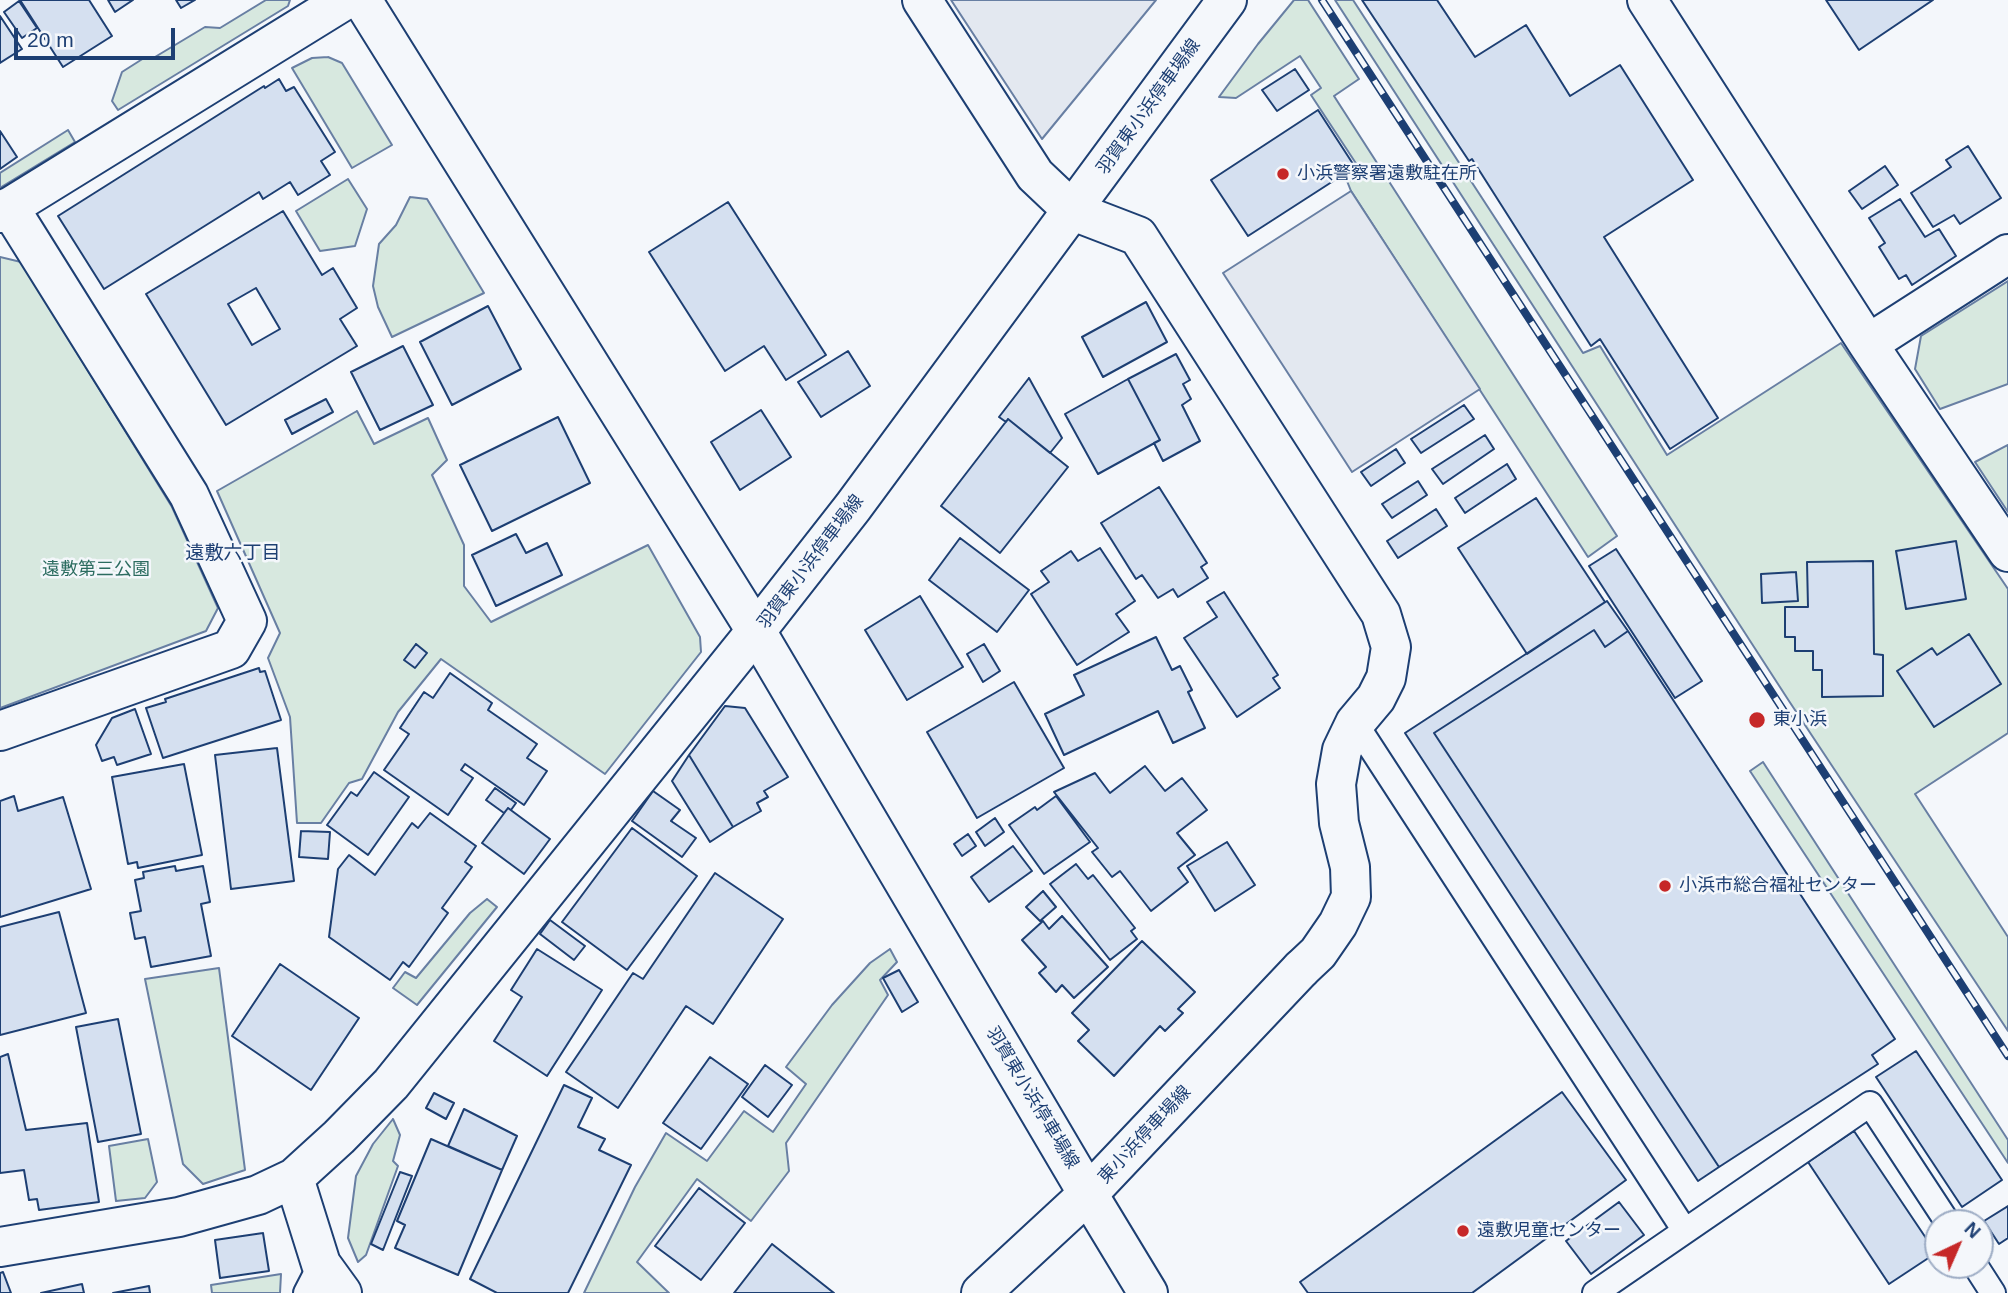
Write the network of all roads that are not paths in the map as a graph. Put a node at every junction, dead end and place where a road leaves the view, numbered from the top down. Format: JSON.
{"nodes":[{"id":1,"x":345,"y":0,"type":"edge"},
{"id":2,"x":362,"y":0,"type":"edge"},
{"id":3,"x":922,"y":0,"type":"edge"},
{"id":4,"x":1227,"y":0,"type":"edge"},
{"id":5,"x":1647,"y":0,"type":"edge"},
{"id":6,"x":5,"y":210,"type":"edge"},
{"id":7,"x":1073,"y":211,"type":"junction"},
{"id":8,"x":2008,"y":254,"type":"edge"},
{"id":9,"x":1868,"y":344,"type":"junction"},
{"id":10,"x":2008,"y":552,"type":"edge"},
{"id":11,"x":756,"y":631,"type":"junction"},
{"id":12,"x":1356,"y":723,"type":"junction"},
{"id":13,"x":0,"y":731,"type":"edge"},
{"id":14,"x":293,"y":1178,"type":"junction"},
{"id":15,"x":1088,"y":1194,"type":"junction"},
{"id":16,"x":1939,"y":1209,"type":"edge"},
{"id":17,"x":1685,"y":1231,"type":"junction"},
{"id":18,"x":0,"y":1247,"type":"edge"},
{"id":19,"x":323,"y":1284,"type":"edge"},
{"id":20,"x":981,"y":1293,"type":"edge"},
{"id":21,"x":1148,"y":1293,"type":"edge"},
{"id":22,"x":1595,"y":1293,"type":"edge"}],
"edges":[{"from":1,"to":6,"type":"street"},
{"from":2,"to":11,"type":"street"},
{"from":3,"to":7,"type":"street"},
{"from":4,"to":7,"type":"street","name":"羽賀東小浜停車場線"},
{"from":5,"to":9,"type":"street"},
{"from":6,"to":13,"type":"street"},
{"from":7,"to":11,"type":"street","name":"羽賀東小浜停車場線"},
{"from":7,"to":12,"type":"street","name":"東小浜停車場線"},
{"from":8,"to":9,"type":"street"},
{"from":9,"to":10,"type":"street"},
{"from":11,"to":14,"type":"street"},
{"from":11,"to":15,"type":"street","name":"羽賀東小浜停車場線"},
{"from":12,"to":15,"type":"street","name":"東小浜停車場線"},
{"from":12,"to":17,"type":"lane"},
{"from":14,"to":18,"type":"street"},
{"from":14,"to":19,"type":"street"},
{"from":15,"to":20,"type":"street","name":"東小浜停車場線"},
{"from":15,"to":21,"type":"street","name":"羽賀東小浜停車場線"},
{"from":16,"to":17,"type":"lane"},
{"from":17,"to":22,"type":"lane"}]}
